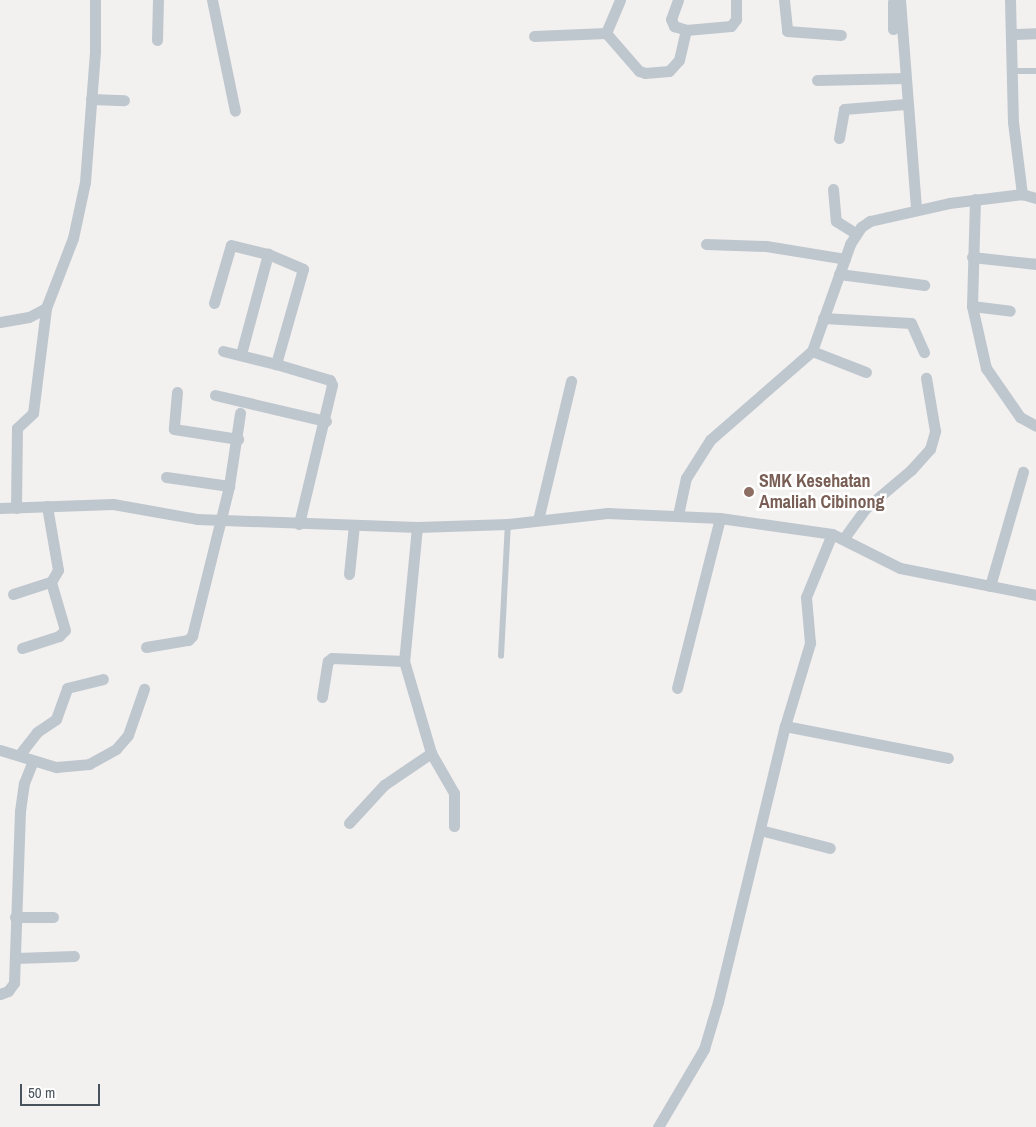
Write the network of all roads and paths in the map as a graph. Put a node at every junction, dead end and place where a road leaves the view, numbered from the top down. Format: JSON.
{"nodes":[{"id":1,"x":95,"y":0,"type":"edge"},
{"id":2,"x":158,"y":0,"type":"edge"},
{"id":3,"x":212,"y":0,"type":"edge"},
{"id":4,"x":620,"y":0,"type":"edge"},
{"id":5,"x":678,"y":0,"type":"edge"},
{"id":6,"x":736,"y":0,"type":"edge"},
{"id":7,"x":784,"y":0,"type":"edge"},
{"id":8,"x":893,"y":0,"type":"edge"},
{"id":9,"x":900,"y":0,"type":"edge"},
{"id":10,"x":1010,"y":0,"type":"edge"},
{"id":11,"x":893,"y":29,"type":"dead end"},
{"id":12,"x":686,"y":30,"type":"junction"},
{"id":13,"x":606,"y":33,"type":"junction"},
{"id":14,"x":1036,"y":33,"type":"edge"},
{"id":15,"x":1013,"y":34,"type":"junction"},
{"id":16,"x":841,"y":35,"type":"dead end"},
{"id":17,"x":534,"y":36,"type":"dead end"},
{"id":18,"x":157,"y":40,"type":"dead end"},
{"id":19,"x":1014,"y":71,"type":"junction"},
{"id":20,"x":1036,"y":71,"type":"edge"},
{"id":21,"x":904,"y":78,"type":"junction"},
{"id":22,"x":817,"y":80,"type":"dead end"},
{"id":23,"x":91,"y":99,"type":"junction"},
{"id":24,"x":124,"y":100,"type":"dead end"},
{"id":25,"x":906,"y":104,"type":"junction"},
{"id":26,"x":234,"y":111,"type":"dead end"},
{"id":27,"x":839,"y":138,"type":"dead end"},
{"id":28,"x":833,"y":189,"type":"dead end"},
{"id":29,"x":1022,"y":194,"type":"junction"},
{"id":30,"x":1036,"y":198,"type":"edge"},
{"id":31,"x":975,"y":200,"type":"junction"},
{"id":32,"x":916,"y":209,"type":"junction"},
{"id":33,"x":855,"y":233,"type":"junction"},
{"id":34,"x":706,"y":244,"type":"dead end"},
{"id":35,"x":268,"y":254,"type":"junction"},
{"id":36,"x":972,"y":257,"type":"junction"},
{"id":37,"x":845,"y":259,"type":"junction"},
{"id":38,"x":1036,"y":264,"type":"edge"},
{"id":39,"x":839,"y":274,"type":"junction"},
{"id":40,"x":924,"y":285,"type":"dead end"},
{"id":41,"x":214,"y":304,"type":"dead end"},
{"id":42,"x":972,"y":306,"type":"junction"},
{"id":43,"x":46,"y":308,"type":"junction"},
{"id":44,"x":1010,"y":311,"type":"dead end"},
{"id":45,"x":823,"y":318,"type":"junction"},
{"id":46,"x":0,"y":322,"type":"edge"},
{"id":47,"x":223,"y":351,"type":"dead end"},
{"id":48,"x":812,"y":351,"type":"junction"},
{"id":49,"x":924,"y":352,"type":"dead end"},
{"id":50,"x":241,"y":354,"type":"junction"},
{"id":51,"x":276,"y":364,"type":"junction"},
{"id":52,"x":866,"y":372,"type":"dead end"},
{"id":53,"x":926,"y":378,"type":"dead end"},
{"id":54,"x":571,"y":381,"type":"dead end"},
{"id":55,"x":177,"y":392,"type":"dead end"},
{"id":56,"x":216,"y":395,"type":"dead end"},
{"id":57,"x":240,"y":413,"type":"dead end"},
{"id":58,"x":326,"y":421,"type":"junction"},
{"id":59,"x":1036,"y":426,"type":"edge"},
{"id":60,"x":238,"y":439,"type":"junction"},
{"id":61,"x":1023,"y":472,"type":"dead end"},
{"id":62,"x":166,"y":476,"type":"dead end"},
{"id":63,"x":229,"y":486,"type":"junction"},
{"id":64,"x":47,"y":506,"type":"junction"},
{"id":65,"x":0,"y":508,"type":"edge"},
{"id":66,"x":16,"y":508,"type":"junction"},
{"id":67,"x":678,"y":515,"type":"junction"},
{"id":68,"x":720,"y":518,"type":"junction"},
{"id":69,"x":220,"y":520,"type":"junction"},
{"id":70,"x":538,"y":520,"type":"junction"},
{"id":71,"x":299,"y":524,"type":"junction"},
{"id":72,"x":508,"y":524,"type":"junction"},
{"id":73,"x":354,"y":525,"type":"junction"},
{"id":74,"x":417,"y":527,"type":"junction"},
{"id":75,"x":832,"y":534,"type":"junction"},
{"id":76,"x":844,"y":538,"type":"junction"},
{"id":77,"x":349,"y":574,"type":"dead end"},
{"id":78,"x":51,"y":582,"type":"junction"},
{"id":79,"x":990,"y":586,"type":"junction"},
{"id":80,"x":13,"y":594,"type":"dead end"},
{"id":81,"x":1036,"y":595,"type":"edge"},
{"id":82,"x":146,"y":647,"type":"dead end"},
{"id":83,"x":22,"y":648,"type":"dead end"},
{"id":84,"x":501,"y":656,"type":"dead end"},
{"id":85,"x":404,"y":660,"type":"junction"},
{"id":86,"x":103,"y":679,"type":"dead end"},
{"id":87,"x":144,"y":688,"type":"dead end"},
{"id":88,"x":677,"y":688,"type":"dead end"},
{"id":89,"x":322,"y":697,"type":"dead end"},
{"id":90,"x":785,"y":726,"type":"junction"},
{"id":91,"x":0,"y":750,"type":"edge"},
{"id":92,"x":431,"y":753,"type":"junction"},
{"id":93,"x":20,"y":754,"type":"junction"},
{"id":94,"x":948,"y":758,"type":"dead end"},
{"id":95,"x":33,"y":761,"type":"junction"},
{"id":96,"x":348,"y":823,"type":"dead end"},
{"id":97,"x":454,"y":826,"type":"dead end"},
{"id":98,"x":760,"y":830,"type":"junction"},
{"id":99,"x":830,"y":848,"type":"dead end"},
{"id":100,"x":16,"y":917,"type":"junction"},
{"id":101,"x":53,"y":917,"type":"dead end"},
{"id":102,"x":74,"y":956,"type":"dead end"},
{"id":103,"x":16,"y":958,"type":"junction"},
{"id":104,"x":0,"y":994,"type":"edge"},
{"id":105,"x":658,"y":1127,"type":"edge"}],
"edges":[{"from":1,"to":23,"type":"street"},
{"from":2,"to":18,"type":"street"},
{"from":3,"to":26,"type":"street"},
{"from":4,"to":13,"type":"street"},
{"from":5,"to":12,"type":"street"},
{"from":6,"to":12,"type":"street"},
{"from":7,"to":16,"type":"street"},
{"from":8,"to":11,"type":"street"},
{"from":9,"to":21,"type":"street"},
{"from":10,"to":15,"type":"street"},
{"from":12,"to":13,"type":"street"},
{"from":13,"to":17,"type":"street"},
{"from":14,"to":15,"type":"street"},
{"from":15,"to":19,"type":"street"},
{"from":19,"to":20,"type":"lane"},
{"from":19,"to":29,"type":"street"},
{"from":21,"to":22,"type":"street"},
{"from":21,"to":25,"type":"street"},
{"from":23,"to":24,"type":"street"},
{"from":23,"to":43,"type":"street"},
{"from":25,"to":27,"type":"street"},
{"from":25,"to":32,"type":"street"},
{"from":28,"to":33,"type":"street"},
{"from":29,"to":30,"type":"street"},
{"from":29,"to":31,"type":"street"},
{"from":31,"to":32,"type":"street"},
{"from":31,"to":36,"type":"street"},
{"from":32,"to":33,"type":"street"},
{"from":33,"to":37,"type":"street"},
{"from":34,"to":37,"type":"street"},
{"from":35,"to":41,"type":"street"},
{"from":35,"to":50,"type":"street"},
{"from":35,"to":51,"type":"street"},
{"from":36,"to":38,"type":"street"},
{"from":36,"to":42,"type":"street"},
{"from":37,"to":39,"type":"street"},
{"from":39,"to":40,"type":"street"},
{"from":39,"to":45,"type":"street"},
{"from":42,"to":44,"type":"street"},
{"from":42,"to":59,"type":"street"},
{"from":43,"to":46,"type":"street"},
{"from":43,"to":66,"type":"street"},
{"from":45,"to":48,"type":"street"},
{"from":45,"to":49,"type":"street"},
{"from":47,"to":50,"type":"street"},
{"from":48,"to":52,"type":"street"},
{"from":48,"to":67,"type":"street"},
{"from":50,"to":51,"type":"street"},
{"from":51,"to":58,"type":"street"},
{"from":53,"to":76,"type":"street"},
{"from":54,"to":70,"type":"street"},
{"from":55,"to":60,"type":"street"},
{"from":56,"to":58,"type":"street"},
{"from":57,"to":60,"type":"street"},
{"from":58,"to":71,"type":"street"},
{"from":60,"to":63,"type":"street"},
{"from":61,"to":79,"type":"street"},
{"from":62,"to":63,"type":"street"},
{"from":63,"to":69,"type":"street"},
{"from":64,"to":66,"type":"street"},
{"from":64,"to":69,"type":"street"},
{"from":64,"to":78,"type":"street"},
{"from":65,"to":66,"type":"street"},
{"from":67,"to":68,"type":"street"},
{"from":67,"to":70,"type":"street"},
{"from":68,"to":75,"type":"street"},
{"from":68,"to":88,"type":"street"},
{"from":69,"to":71,"type":"street"},
{"from":69,"to":82,"type":"street"},
{"from":70,"to":72,"type":"street"},
{"from":71,"to":73,"type":"street"},
{"from":72,"to":74,"type":"street"},
{"from":72,"to":84,"type":"lane"},
{"from":73,"to":74,"type":"street"},
{"from":73,"to":77,"type":"street"},
{"from":74,"to":85,"type":"street"},
{"from":75,"to":76,"type":"street"},
{"from":75,"to":90,"type":"street"},
{"from":76,"to":79,"type":"street"},
{"from":78,"to":80,"type":"street"},
{"from":78,"to":83,"type":"street"},
{"from":79,"to":81,"type":"street"},
{"from":85,"to":89,"type":"street"},
{"from":85,"to":92,"type":"street"},
{"from":86,"to":93,"type":"street"},
{"from":87,"to":95,"type":"street"},
{"from":90,"to":94,"type":"street"},
{"from":90,"to":98,"type":"street"},
{"from":91,"to":93,"type":"street"},
{"from":92,"to":96,"type":"street"},
{"from":92,"to":97,"type":"street"},
{"from":93,"to":95,"type":"street"},
{"from":95,"to":100,"type":"street"},
{"from":98,"to":99,"type":"street"},
{"from":98,"to":105,"type":"street"},
{"from":100,"to":101,"type":"street"},
{"from":100,"to":103,"type":"street"},
{"from":102,"to":103,"type":"street"},
{"from":103,"to":104,"type":"street"}]}
